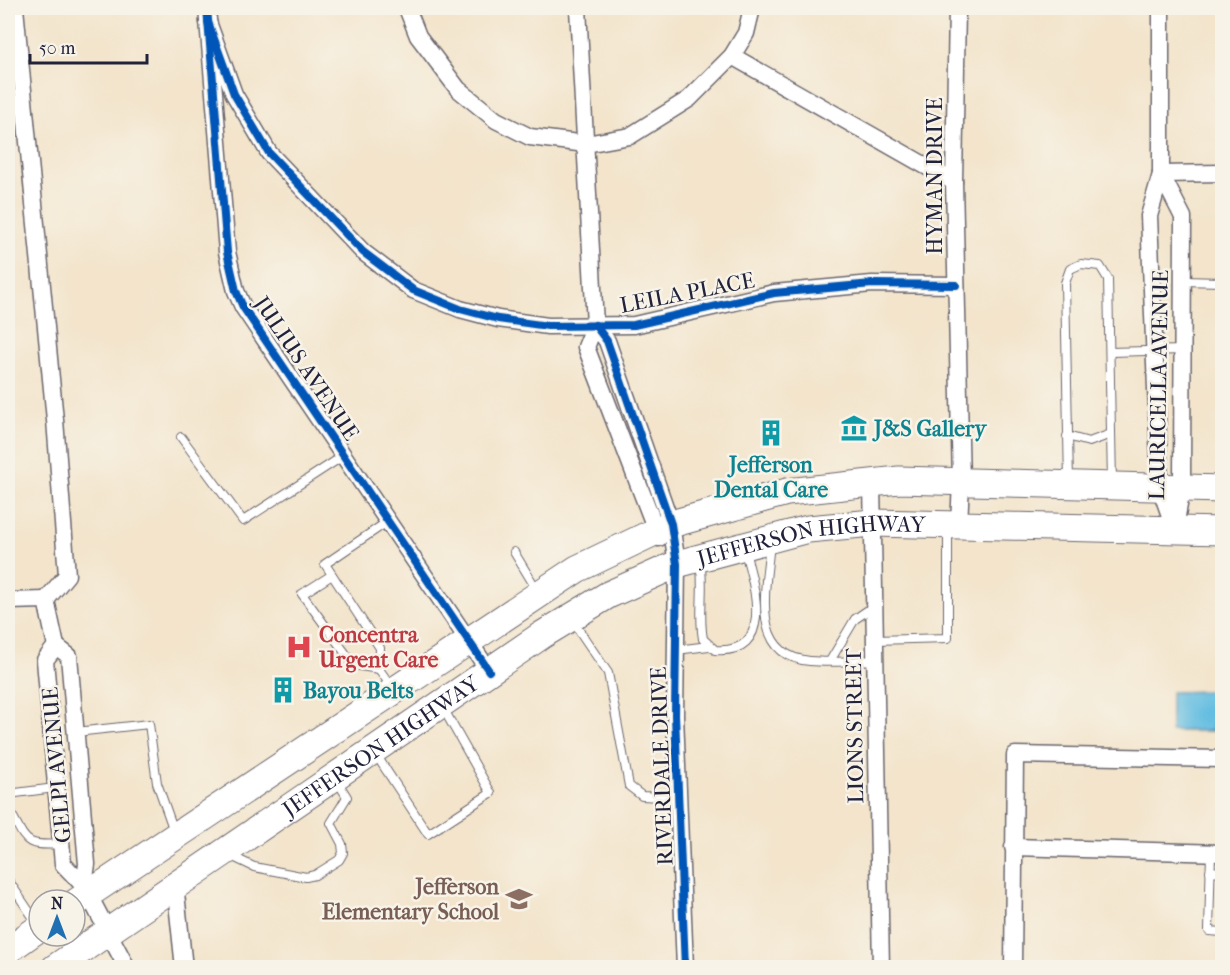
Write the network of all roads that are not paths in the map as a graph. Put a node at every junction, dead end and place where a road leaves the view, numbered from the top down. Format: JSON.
{"nodes":[{"id":1,"x":15,"y":8,"type":"edge"},
{"id":2,"x":407,"y":8,"type":"edge"},
{"id":3,"x":578,"y":8,"type":"edge"},
{"id":4,"x":753,"y":8,"type":"edge"},
{"id":5,"x":957,"y":8,"type":"edge"},
{"id":6,"x":1161,"y":8,"type":"edge"},
{"id":7,"x":207,"y":15,"type":"edge"},
{"id":8,"x":732,"y":56,"type":"junction"},
{"id":9,"x":585,"y":144,"type":"junction"},
{"id":10,"x":1222,"y":173,"type":"edge"},
{"id":11,"x":1161,"y":174,"type":"junction"},
{"id":12,"x":954,"y":182,"type":"junction"},
{"id":13,"x":1183,"y":281,"type":"junction"},
{"id":14,"x":1222,"y":282,"type":"edge"},
{"id":15,"x":956,"y":285,"type":"junction"},
{"id":16,"x":595,"y":325,"type":"junction"},
{"id":17,"x":1155,"y":350,"type":"junction"},
{"id":18,"x":1183,"y":350,"type":"junction"},
{"id":19,"x":1110,"y":352,"type":"junction"},
{"id":20,"x":1111,"y":434,"type":"junction"},
{"id":21,"x":1067,"y":436,"type":"junction"},
{"id":22,"x":181,"y":437,"type":"dead end"},
{"id":23,"x":343,"y":456,"type":"junction"},
{"id":24,"x":961,"y":482,"type":"junction"},
{"id":25,"x":872,"y":483,"type":"junction"},
{"id":26,"x":1069,"y":485,"type":"junction"},
{"id":27,"x":1112,"y":486,"type":"junction"},
{"id":28,"x":1171,"y":488,"type":"junction"},
{"id":29,"x":1222,"y":489,"type":"edge"},
{"id":30,"x":387,"y":522,"type":"junction"},
{"id":31,"x":873,"y":523,"type":"junction"},
{"id":32,"x":954,"y":525,"type":"junction"},
{"id":33,"x":663,"y":528,"type":"junction"},
{"id":34,"x":1175,"y":530,"type":"junction"},
{"id":35,"x":1222,"y":531,"type":"edge"},
{"id":36,"x":770,"y":539,"type":"junction"},
{"id":37,"x":743,"y":546,"type":"junction"},
{"id":38,"x":514,"y":552,"type":"dead end"},
{"id":39,"x":688,"y":561,"type":"junction"},
{"id":40,"x":332,"y":575,"type":"junction"},
{"id":41,"x":539,"y":593,"type":"junction"},
{"id":42,"x":46,"y":600,"type":"junction"},
{"id":43,"x":8,"y":601,"type":"edge"},
{"id":44,"x":874,"y":606,"type":"junction"},
{"id":45,"x":570,"y":618,"type":"junction"},
{"id":46,"x":466,"y":640,"type":"junction"},
{"id":47,"x":875,"y":640,"type":"junction"},
{"id":48,"x":56,"y":646,"type":"junction"},
{"id":49,"x":709,"y":646,"type":"junction"},
{"id":50,"x":676,"y":651,"type":"junction"},
{"id":51,"x":875,"y":660,"type":"junction"},
{"id":52,"x":830,"y":661,"type":"junction"},
{"id":53,"x":489,"y":671,"type":"junction"},
{"id":54,"x":386,"y":679,"type":"junction"},
{"id":55,"x":441,"y":704,"type":"junction"},
{"id":56,"x":76,"y":732,"type":"junction"},
{"id":57,"x":374,"y":750,"type":"junction"},
{"id":58,"x":1222,"y":759,"type":"edge"},
{"id":59,"x":334,"y":776,"type":"junction"},
{"id":60,"x":55,"y":788,"type":"junction"},
{"id":61,"x":8,"y":794,"type":"edge"},
{"id":62,"x":679,"y":798,"type":"junction"},
{"id":63,"x":8,"y":808,"type":"edge"},
{"id":64,"x":176,"y":837,"type":"junction"},
{"id":65,"x":61,"y":844,"type":"junction"},
{"id":66,"x":1013,"y":847,"type":"junction"},
{"id":67,"x":224,"y":851,"type":"junction"},
{"id":68,"x":1217,"y":852,"type":"edge"},
{"id":69,"x":1210,"y":871,"type":"junction"},
{"id":70,"x":1222,"y":872,"type":"edge"},
{"id":71,"x":8,"y":879,"type":"edge"},
{"id":72,"x":176,"y":884,"type":"junction"},
{"id":73,"x":78,"y":888,"type":"edge"},
{"id":74,"x":83,"y":888,"type":"edge"},
{"id":75,"x":87,"y":892,"type":"edge"},
{"id":76,"x":87,"y":902,"type":"edge"},
{"id":77,"x":27,"y":909,"type":"edge"},
{"id":78,"x":107,"y":932,"type":"junction"},
{"id":79,"x":1222,"y":932,"type":"edge"},
{"id":80,"x":27,"y":937,"type":"edge"},
{"id":81,"x":8,"y":950,"type":"edge"},
{"id":82,"x":55,"y":968,"type":"edge"},
{"id":83,"x":127,"y":968,"type":"edge"},
{"id":84,"x":184,"y":968,"type":"edge"},
{"id":85,"x":686,"y":968,"type":"edge"},
{"id":86,"x":881,"y":968,"type":"edge"},
{"id":87,"x":1013,"y":968,"type":"edge"}],
"edges":[{"from":1,"to":42,"type":"street"},
{"from":2,"to":9,"type":"street"},
{"from":3,"to":9,"type":"street"},
{"from":4,"to":8,"type":"street"},
{"from":5,"to":12,"type":"street","name":"HYMAN DRIVE"},
{"from":6,"to":11,"type":"street","name":"LAURICELLA AVENUE"},
{"from":7,"to":16,"type":"street","name":"LEILA PLACE"},
{"from":7,"to":23,"type":"street","name":"JULIUS AVENUE"},
{"from":8,"to":9,"type":"street"},
{"from":8,"to":12,"type":"street"},
{"from":9,"to":16,"type":"street"},
{"from":10,"to":11,"type":"street"},
{"from":11,"to":13,"type":"street","name":"LAURICELLA AVENUE"},
{"from":11,"to":17,"type":"street","name":"LAURICELLA AVENUE"},
{"from":12,"to":15,"type":"street","name":"HYMAN DRIVE"},
{"from":13,"to":14,"type":"lane"},
{"from":13,"to":18,"type":"street","name":"LAURICELLA AVENUE"},
{"from":15,"to":16,"type":"street","name":"LEILA PLACE"},
{"from":15,"to":24,"type":"street","name":"HYMAN DRIVE"},
{"from":16,"to":33,"type":"street"},
{"from":17,"to":18,"type":"lane"},
{"from":17,"to":19,"type":"lane"},
{"from":17,"to":28,"type":"street","name":"LAURICELLA AVENUE"},
{"from":18,"to":28,"type":"street","name":"LAURICELLA AVENUE"},
{"from":19,"to":20,"type":"lane"},
{"from":19,"to":21,"type":"lane"},
{"from":20,"to":21,"type":"lane"},
{"from":20,"to":27,"type":"lane"},
{"from":21,"to":26,"type":"lane"},
{"from":22,"to":23,"type":"lane"},
{"from":23,"to":30,"type":"street","name":"JULIUS AVENUE"},
{"from":24,"to":25,"type":"main road","name":"JEFFERSON HIGHWAY"},
{"from":24,"to":26,"type":"main road","name":"JEFFERSON HIGHWAY"},
{"from":24,"to":32,"type":"street","name":"HYMAN DRIVE"},
{"from":25,"to":31,"type":"street","name":"LIONS STREET"},
{"from":25,"to":33,"type":"main road","name":"JEFFERSON HIGHWAY"},
{"from":26,"to":27,"type":"main road","name":"JEFFERSON HIGHWAY"},
{"from":27,"to":28,"type":"main road","name":"JEFFERSON HIGHWAY"},
{"from":28,"to":29,"type":"main road","name":"JEFFERSON HIGHWAY"},
{"from":28,"to":34,"type":"street","name":"LAURICELLA AVENUE"},
{"from":30,"to":40,"type":"lane"},
{"from":30,"to":46,"type":"street","name":"JULIUS AVENUE"},
{"from":31,"to":32,"type":"main road","name":"JEFFERSON HIGHWAY"},
{"from":31,"to":36,"type":"main road","name":"JEFFERSON HIGHWAY"},
{"from":31,"to":44,"type":"street","name":"LIONS STREET"},
{"from":32,"to":34,"type":"main road","name":"JEFFERSON HIGHWAY"},
{"from":32,"to":47,"type":"lane"},
{"from":33,"to":39,"type":"street"},
{"from":33,"to":41,"type":"main road","name":"JEFFERSON HIGHWAY"},
{"from":34,"to":35,"type":"main road","name":"JEFFERSON HIGHWAY"},
{"from":36,"to":37,"type":"main road","name":"JEFFERSON HIGHWAY"},
{"from":36,"to":52,"type":"lane"},
{"from":37,"to":39,"type":"main road","name":"JEFFERSON HIGHWAY"},
{"from":37,"to":49,"type":"lane"},
{"from":38,"to":41,"type":"lane"},
{"from":39,"to":45,"type":"main road","name":"JEFFERSON HIGHWAY"},
{"from":39,"to":49,"type":"lane"},
{"from":39,"to":50,"type":"street","name":"RIVERDALE DRIVE"},
{"from":40,"to":54,"type":"lane"},
{"from":40,"to":54,"type":"lane"},
{"from":41,"to":46,"type":"main road","name":"JEFFERSON HIGHWAY"},
{"from":42,"to":43,"type":"street"},
{"from":42,"to":48,"type":"street","name":"GELPI AVENUE"},
{"from":44,"to":47,"type":"street","name":"LIONS STREET"},
{"from":44,"to":52,"type":"lane"},
{"from":45,"to":53,"type":"main road","name":"JEFFERSON HIGHWAY"},
{"from":45,"to":62,"type":"lane"},
{"from":46,"to":53,"type":"street","name":"JULIUS AVENUE"},
{"from":46,"to":54,"type":"main road","name":"JEFFERSON HIGHWAY"},
{"from":47,"to":51,"type":"street","name":"LIONS STREET"},
{"from":48,"to":56,"type":"street","name":"GELPI AVENUE"},
{"from":48,"to":60,"type":"street","name":"GELPI AVENUE"},
{"from":49,"to":50,"type":"lane"},
{"from":50,"to":62,"type":"street","name":"RIVERDALE DRIVE"},
{"from":51,"to":52,"type":"lane"},
{"from":51,"to":86,"type":"street","name":"LIONS STREET"},
{"from":53,"to":55,"type":"main road","name":"JEFFERSON HIGHWAY"},
{"from":54,"to":64,"type":"main road","name":"JEFFERSON HIGHWAY"},
{"from":55,"to":57,"type":"main road","name":"JEFFERSON HIGHWAY"},
{"from":55,"to":57,"type":"lane"},
{"from":56,"to":64,"type":"lane"},
{"from":56,"to":74,"type":"street","name":"GELPI AVENUE"},
{"from":57,"to":59,"type":"main road","name":"JEFFERSON HIGHWAY"},
{"from":58,"to":66,"type":"street"},
{"from":59,"to":67,"type":"main road","name":"JEFFERSON HIGHWAY"},
{"from":59,"to":67,"type":"lane"},
{"from":60,"to":61,"type":"lane"},
{"from":60,"to":65,"type":"street","name":"GELPI AVENUE"},
{"from":62,"to":85,"type":"street","name":"RIVERDALE DRIVE"},
{"from":63,"to":65,"type":"lane"},
{"from":64,"to":75,"type":"main road","name":"JEFFERSON HIGHWAY"},
{"from":65,"to":73,"type":"street","name":"GELPI AVENUE"},
{"from":66,"to":68,"type":"street"},
{"from":66,"to":87,"type":"street"},
{"from":67,"to":72,"type":"main road","name":"JEFFERSON HIGHWAY"},
{"from":68,"to":69,"type":"lane"},
{"from":69,"to":70,"type":"lane"},
{"from":69,"to":79,"type":"lane"},
{"from":71,"to":77,"type":"lane"},
{"from":72,"to":78,"type":"main road","name":"JEFFERSON HIGHWAY"},
{"from":72,"to":84,"type":"street"},
{"from":76,"to":78,"type":"street","name":"GELPI AVENUE"},
{"from":78,"to":82,"type":"main road","name":"JEFFERSON HIGHWAY"},
{"from":78,"to":83,"type":"street","name":"GELPI AVENUE"},
{"from":80,"to":81,"type":"main road"}]}
